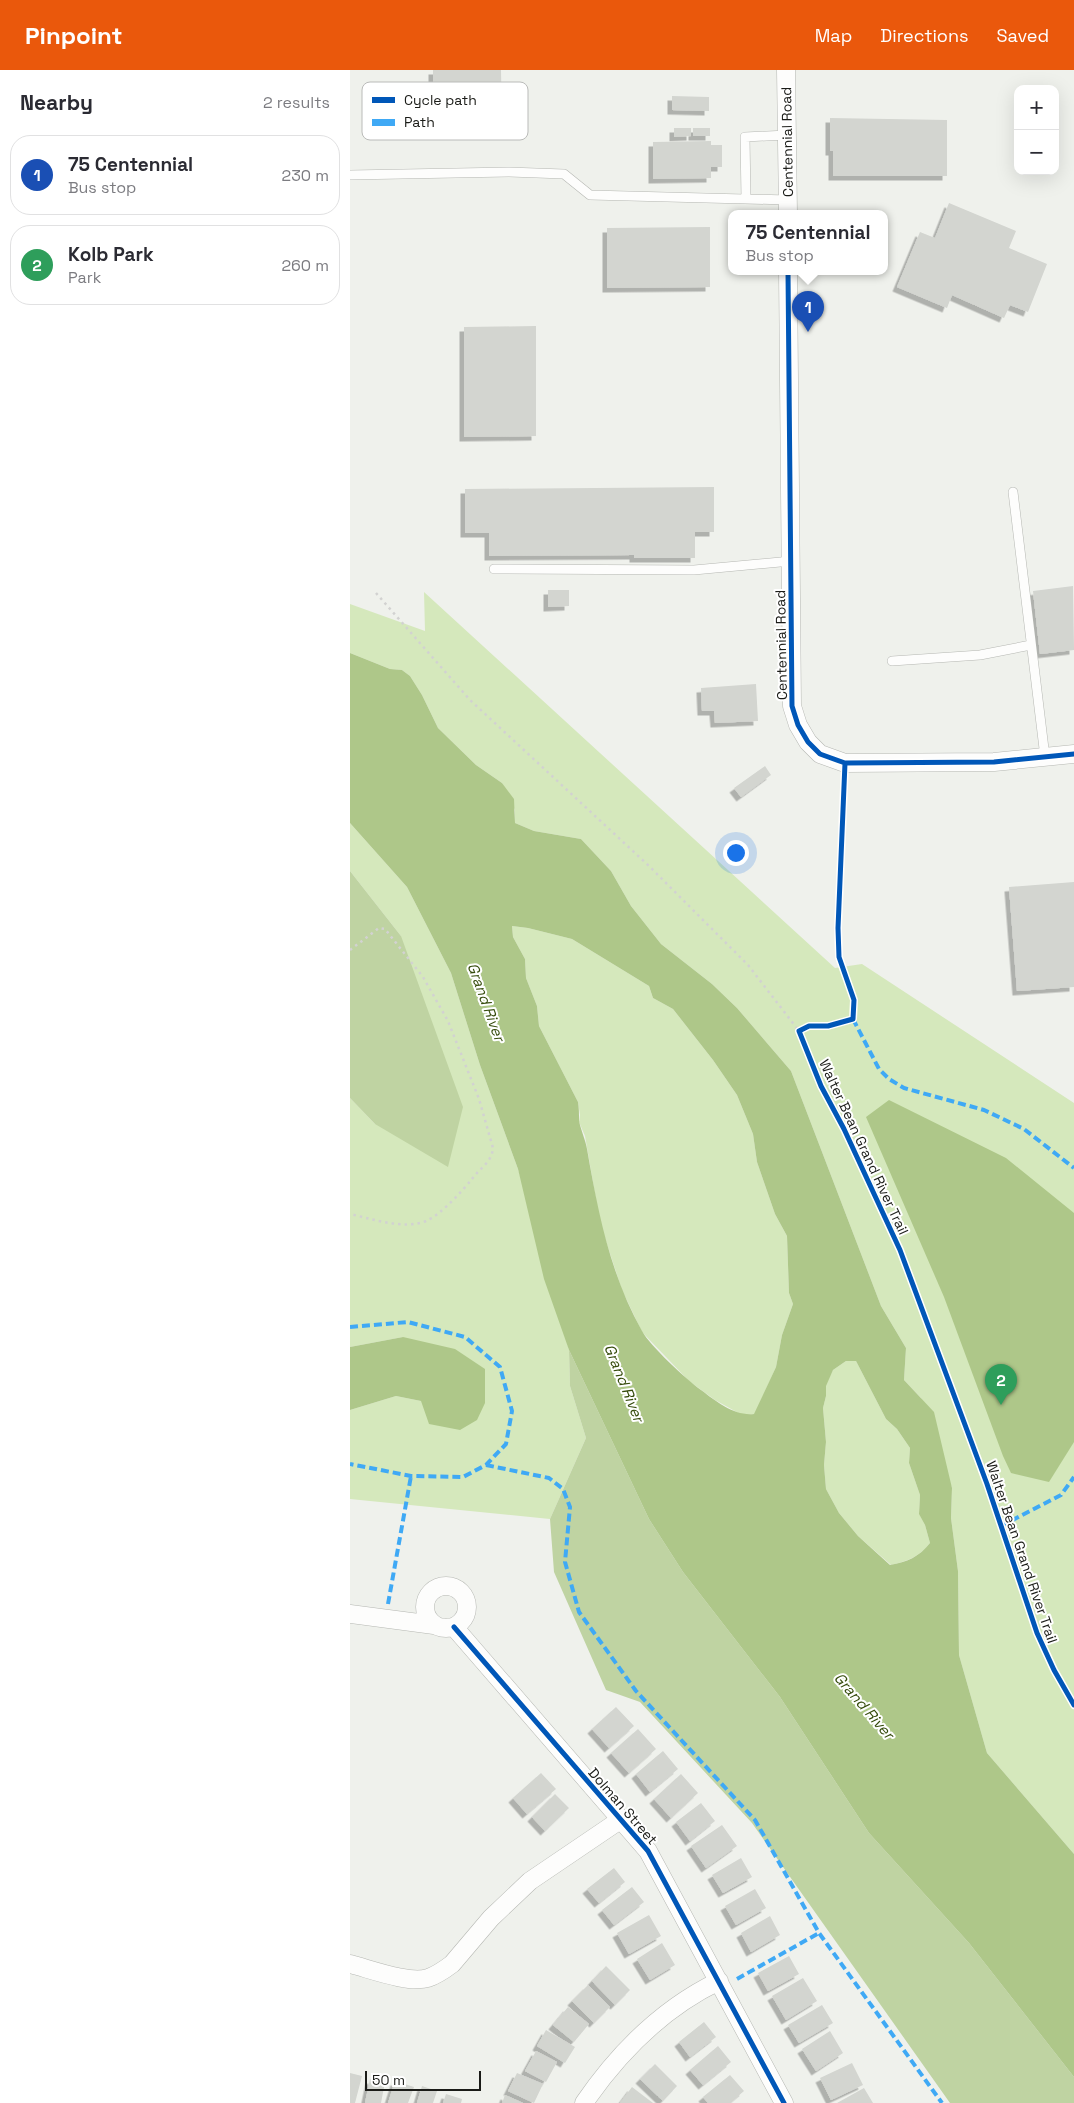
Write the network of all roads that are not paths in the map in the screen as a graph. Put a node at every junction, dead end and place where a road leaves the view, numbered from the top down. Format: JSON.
{"nodes":[{"id":1,"x":786,"y":70,"type":"edge"},
{"id":2,"x":787,"y":135,"type":"junction"},
{"id":3,"x":350,"y":175,"type":"edge"},
{"id":4,"x":746,"y":199,"type":"junction"},
{"id":5,"x":787,"y":207,"type":"edge"},
{"id":6,"x":788,"y":275,"type":"edge"},
{"id":7,"x":1013,"y":492,"type":"dead end"},
{"id":8,"x":791,"y":561,"type":"junction"},
{"id":9,"x":494,"y":570,"type":"dead end"},
{"id":10,"x":1031,"y":645,"type":"junction"},
{"id":11,"x":892,"y":661,"type":"dead end"},
{"id":12,"x":1074,"y":754,"type":"edge"},
{"id":13,"x":1045,"y":757,"type":"junction"},
{"id":14,"x":350,"y":1614,"type":"edge"},
{"id":15,"x":434,"y":1625,"type":"junction"},
{"id":16,"x":454,"y":1627,"type":"junction"},
{"id":17,"x":620,"y":1820,"type":"junction"},
{"id":18,"x":350,"y":1964,"type":"edge"},
{"id":19,"x":718,"y":1981,"type":"junction"},
{"id":20,"x":584,"y":2103,"type":"edge"},
{"id":21,"x":784,"y":2103,"type":"edge"}],
"edges":[{"from":1,"to":2,"type":"street","name":"Centennial Road"},
{"from":2,"to":4,"type":"lane"},
{"from":2,"to":5,"type":"street","name":"Centennial Road"},
{"from":3,"to":4,"type":"lane"},
{"from":4,"to":5,"type":"lane"},
{"from":6,"to":8,"type":"street","name":"Centennial Road"},
{"from":7,"to":10,"type":"lane"},
{"from":8,"to":9,"type":"lane"},
{"from":8,"to":13,"type":"street","name":"Centennial Road"},
{"from":10,"to":11,"type":"lane"},
{"from":10,"to":13,"type":"lane"},
{"from":12,"to":13,"type":"street","name":"Centennial Road"},
{"from":14,"to":15,"type":"street"},
{"from":15,"to":16,"type":"street"},
{"from":15,"to":16,"type":"street"},
{"from":16,"to":17,"type":"street","name":"Dolman Street"},
{"from":17,"to":18,"type":"street"},
{"from":17,"to":19,"type":"street","name":"Dolman Street"},
{"from":19,"to":20,"type":"street"},
{"from":19,"to":21,"type":"street","name":"Dolman Street"}]}
